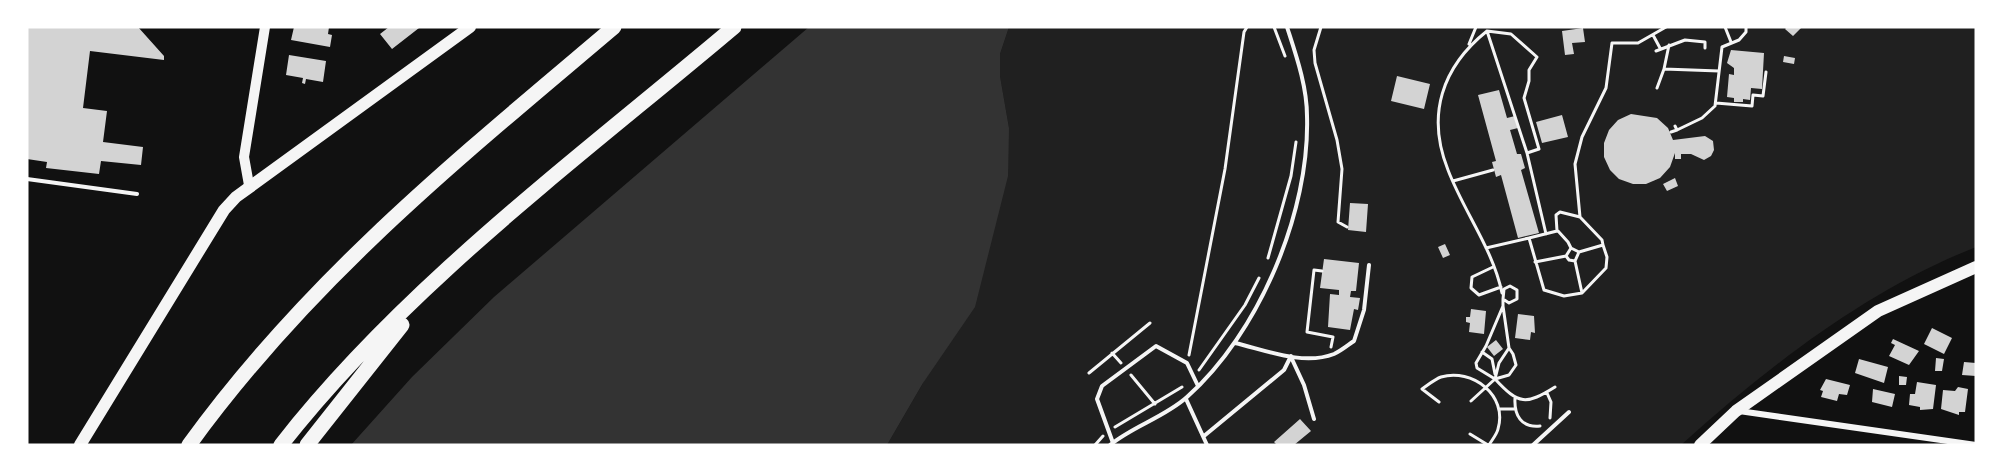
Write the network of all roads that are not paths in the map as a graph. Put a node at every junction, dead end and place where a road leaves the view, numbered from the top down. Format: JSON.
{"nodes":[{"id":1,"x":265,"y":27,"type":"edge"},
{"id":2,"x":470,"y":27,"type":"edge"},
{"id":3,"x":614,"y":27,"type":"edge"},
{"id":4,"x":734,"y":27,"type":"edge"},
{"id":5,"x":1287,"y":27,"type":"edge"},
{"id":6,"x":27,"y":179,"type":"edge"},
{"id":7,"x":249,"y":185,"type":"junction"},
{"id":8,"x":136,"y":194,"type":"dead end"},
{"id":9,"x":1369,"y":265,"type":"dead end"},
{"id":10,"x":1976,"y":267,"type":"edge"},
{"id":11,"x":442,"y":274,"type":"junction"},
{"id":12,"x":1235,"y":343,"type":"junction"},
{"id":13,"x":1291,"y":357,"type":"junction"},
{"id":14,"x":1197,"y":386,"type":"junction"},
{"id":15,"x":1186,"y":399,"type":"junction"},
{"id":16,"x":1736,"y":411,"type":"junction"},
{"id":17,"x":1569,"y":412,"type":"dead end"},
{"id":18,"x":1314,"y":419,"type":"dead end"},
{"id":19,"x":1204,"y":436,"type":"junction"},
{"id":20,"x":1111,"y":444,"type":"edge"},
{"id":21,"x":80,"y":445,"type":"edge"},
{"id":22,"x":189,"y":445,"type":"edge"},
{"id":23,"x":281,"y":445,"type":"edge"},
{"id":24,"x":306,"y":445,"type":"edge"},
{"id":25,"x":1206,"y":445,"type":"edge"},
{"id":26,"x":1533,"y":445,"type":"edge"},
{"id":27,"x":1700,"y":445,"type":"edge"},
{"id":28,"x":1976,"y":445,"type":"edge"}],
"edges":[{"from":1,"to":7,"type":"street"},
{"from":2,"to":7,"type":"main road"},
{"from":3,"to":22,"type":"highway"},
{"from":4,"to":11,"type":"highway"},
{"from":5,"to":12,"type":"lane"},
{"from":6,"to":8,"type":"lane"},
{"from":7,"to":21,"type":"main road"},
{"from":9,"to":13,"type":"lane"},
{"from":10,"to":16,"type":"main road"},
{"from":11,"to":23,"type":"highway"},
{"from":11,"to":24,"type":"highway"},
{"from":12,"to":13,"type":"lane"},
{"from":12,"to":14,"type":"lane"},
{"from":13,"to":18,"type":"lane"},
{"from":13,"to":19,"type":"lane"},
{"from":14,"to":15,"type":"lane"},
{"from":14,"to":20,"type":"lane"},
{"from":15,"to":19,"type":"lane"},
{"from":15,"to":20,"type":"lane"},
{"from":16,"to":27,"type":"main road"},
{"from":16,"to":28,"type":"street"},
{"from":17,"to":26,"type":"lane"},
{"from":19,"to":25,"type":"lane"}]}
